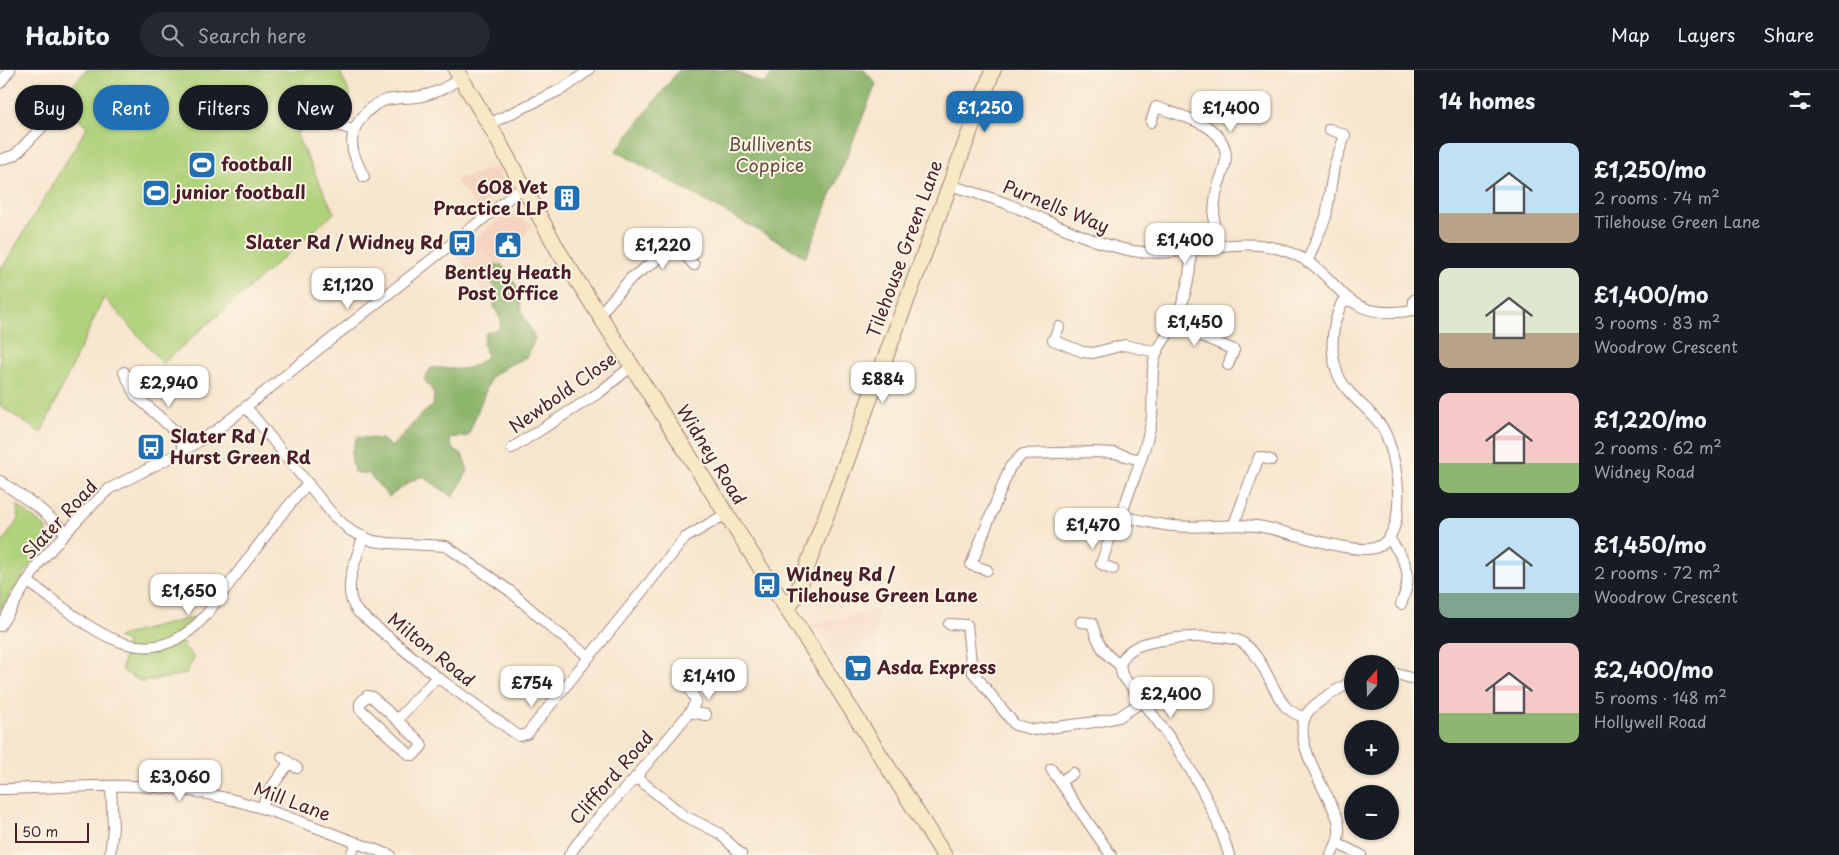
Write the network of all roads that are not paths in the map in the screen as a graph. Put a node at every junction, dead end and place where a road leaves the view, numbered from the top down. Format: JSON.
{"nodes":[{"id":1,"x":10,"y":70,"type":"edge"},
{"id":2,"x":589,"y":70,"type":"edge"},
{"id":3,"x":993,"y":70,"type":"edge"},
{"id":4,"x":458,"y":74,"type":"edge"},
{"id":5,"x":0,"y":83,"type":"edge"},
{"id":6,"x":1151,"y":122,"type":"dead end"},
{"id":7,"x":489,"y":124,"type":"junction"},
{"id":8,"x":1329,"y":129,"type":"dead end"},
{"id":9,"x":39,"y":130,"type":"edge"},
{"id":10,"x":353,"y":130,"type":"joint"},
{"id":11,"x":0,"y":160,"type":"edge"},
{"id":12,"x":364,"y":177,"type":"dead end"},
{"id":13,"x":948,"y":185,"type":"junction"},
{"id":14,"x":523,"y":187,"type":"junction"},
{"id":15,"x":658,"y":240,"type":"dead end"},
{"id":16,"x":1213,"y":248,"type":"junction"},
{"id":17,"x":667,"y":252,"type":"junction"},
{"id":18,"x":1184,"y":252,"type":"junction"},
{"id":19,"x":1307,"y":262,"type":"junction"},
{"id":20,"x":694,"y":265,"type":"dead end"},
{"id":21,"x":1350,"y":301,"type":"junction"},
{"id":22,"x":1414,"y":307,"type":"edge"},
{"id":23,"x":599,"y":315,"type":"junction"},
{"id":24,"x":1174,"y":324,"type":"junction"},
{"id":25,"x":1059,"y":327,"type":"dead end"},
{"id":26,"x":1157,"y":352,"type":"junction"},
{"id":27,"x":1228,"y":364,"type":"dead end"},
{"id":28,"x":632,"y":365,"type":"junction"},
{"id":29,"x":124,"y":372,"type":"dead end"},
{"id":30,"x":247,"y":408,"type":"junction"},
{"id":31,"x":512,"y":448,"type":"dead end"},
{"id":32,"x":185,"y":450,"type":"junction"},
{"id":33,"x":1140,"y":460,"type":"junction"},
{"id":34,"x":1271,"y":460,"type":"dead end"},
{"id":35,"x":0,"y":481,"type":"edge"},
{"id":36,"x":308,"y":483,"type":"junction"},
{"id":37,"x":726,"y":514,"type":"junction"},
{"id":38,"x":1121,"y":518,"type":"junction"},
{"id":39,"x":1234,"y":524,"type":"junction"},
{"id":40,"x":66,"y":532,"type":"junction"},
{"id":41,"x":363,"y":537,"type":"junction"},
{"id":42,"x":1390,"y":538,"type":"junction"},
{"id":43,"x":1113,"y":569,"type":"dead end"},
{"id":44,"x":987,"y":570,"type":"dead end"},
{"id":45,"x":27,"y":581,"type":"junction"},
{"id":46,"x":1407,"y":599,"type":"edge"},
{"id":47,"x":788,"y":608,"type":"junction"},
{"id":48,"x":1081,"y":622,"type":"dead end"},
{"id":49,"x":949,"y":624,"type":"dead end"},
{"id":50,"x":0,"y":626,"type":"edge"},
{"id":51,"x":588,"y":656,"type":"junction"},
{"id":52,"x":1120,"y":665,"type":"junction"},
{"id":53,"x":1399,"y":675,"type":"edge"},
{"id":54,"x":437,"y":677,"type":"junction"},
{"id":55,"x":1414,"y":679,"type":"edge"},
{"id":56,"x":1344,"y":686,"type":"edge"},
{"id":57,"x":690,"y":690,"type":"dead end"},
{"id":58,"x":1143,"y":701,"type":"junction"},
{"id":59,"x":690,"y":712,"type":"junction"},
{"id":60,"x":706,"y":715,"type":"dead end"},
{"id":61,"x":1304,"y":718,"type":"junction"},
{"id":62,"x":397,"y":720,"type":"junction"},
{"id":63,"x":290,"y":763,"type":"dead end"},
{"id":64,"x":1051,"y":769,"type":"dead end"},
{"id":65,"x":1073,"y":773,"type":"dead end"},
{"id":66,"x":636,"y":777,"type":"junction"},
{"id":67,"x":1060,"y":782,"type":"junction"},
{"id":68,"x":111,"y":787,"type":"junction"},
{"id":69,"x":0,"y":789,"type":"edge"},
{"id":70,"x":262,"y":806,"type":"junction"},
{"id":71,"x":356,"y":843,"type":"junction"},
{"id":72,"x":1338,"y":844,"type":"junction"},
{"id":73,"x":741,"y":854,"type":"edge"},
{"id":74,"x":110,"y":855,"type":"edge"},
{"id":75,"x":351,"y":855,"type":"edge"},
{"id":76,"x":390,"y":855,"type":"edge"},
{"id":77,"x":569,"y":855,"type":"edge"},
{"id":78,"x":944,"y":855,"type":"edge"},
{"id":79,"x":1112,"y":855,"type":"edge"},
{"id":80,"x":1229,"y":855,"type":"edge"},
{"id":81,"x":1331,"y":855,"type":"edge"},
{"id":82,"x":1361,"y":855,"type":"edge"}],
"edges":[{"from":1,"to":5,"type":"street"},
{"from":2,"to":7,"type":"street"},
{"from":3,"to":13,"type":"street","name":"Tilehouse Green Lane"},
{"from":4,"to":7,"type":"street","name":"Widney Road"},
{"from":4,"to":10,"type":"street"},
{"from":6,"to":16,"type":"street"},
{"from":7,"to":14,"type":"street","name":"Widney Road"},
{"from":8,"to":19,"type":"street"},
{"from":9,"to":11,"type":"street"},
{"from":10,"to":12,"type":"street"},
{"from":13,"to":18,"type":"street","name":"Purnells Way"},
{"from":13,"to":47,"type":"street","name":"Tilehouse Green Lane"},
{"from":14,"to":23,"type":"street","name":"Widney Road"},
{"from":14,"to":30,"type":"street","name":"Slater Road"},
{"from":15,"to":17,"type":"street"},
{"from":16,"to":18,"type":"street","name":"Purnells Way"},
{"from":16,"to":19,"type":"street","name":"Purnells Way"},
{"from":17,"to":20,"type":"street"},
{"from":17,"to":23,"type":"street"},
{"from":18,"to":24,"type":"street"},
{"from":19,"to":21,"type":"street","name":"Purnells Way"},
{"from":21,"to":22,"type":"street","name":"Purnells Way"},
{"from":21,"to":42,"type":"street"},
{"from":23,"to":28,"type":"street","name":"Widney Road"},
{"from":24,"to":26,"type":"street"},
{"from":24,"to":27,"type":"street"},
{"from":25,"to":26,"type":"street"},
{"from":26,"to":33,"type":"street"},
{"from":28,"to":31,"type":"street","name":"Newbold Close"},
{"from":28,"to":37,"type":"street","name":"Widney Road"},
{"from":29,"to":32,"type":"street"},
{"from":30,"to":32,"type":"street","name":"Slater Road"},
{"from":30,"to":36,"type":"street"},
{"from":32,"to":40,"type":"street","name":"Slater Road"},
{"from":33,"to":38,"type":"street"},
{"from":33,"to":44,"type":"street"},
{"from":34,"to":39,"type":"street"},
{"from":35,"to":40,"type":"street"},
{"from":36,"to":41,"type":"street"},
{"from":36,"to":45,"type":"street"},
{"from":37,"to":47,"type":"street","name":"Widney Road"},
{"from":37,"to":51,"type":"street","name":"Milton Road"},
{"from":38,"to":39,"type":"street"},
{"from":38,"to":43,"type":"street"},
{"from":39,"to":42,"type":"street"},
{"from":40,"to":45,"type":"street","name":"Slater Road"},
{"from":41,"to":51,"type":"street"},
{"from":41,"to":54,"type":"street","name":"Milton Road"},
{"from":42,"to":46,"type":"street"},
{"from":45,"to":50,"type":"street","name":"Slater Road"},
{"from":47,"to":78,"type":"street","name":"Widney Road"},
{"from":48,"to":52,"type":"street"},
{"from":49,"to":58,"type":"street"},
{"from":51,"to":54,"type":"street","name":"Milton Road"},
{"from":52,"to":58,"type":"street"},
{"from":52,"to":61,"type":"street"},
{"from":53,"to":55,"type":"street"},
{"from":54,"to":62,"type":"street"},
{"from":56,"to":61,"type":"street"},
{"from":57,"to":59,"type":"street"},
{"from":58,"to":80,"type":"street"},
{"from":59,"to":60,"type":"street"},
{"from":59,"to":66,"type":"street","name":"Clifford Road"},
{"from":61,"to":72,"type":"street"},
{"from":62,"to":62,"type":"street"},
{"from":63,"to":70,"type":"street"},
{"from":64,"to":67,"type":"street"},
{"from":65,"to":67,"type":"street"},
{"from":66,"to":73,"type":"street"},
{"from":66,"to":77,"type":"street","name":"Clifford Road"},
{"from":67,"to":79,"type":"street"},
{"from":68,"to":69,"type":"street","name":"Mill Lane"},
{"from":68,"to":70,"type":"street","name":"Mill Lane"},
{"from":68,"to":74,"type":"street"},
{"from":70,"to":71,"type":"street","name":"Mill Lane"},
{"from":71,"to":75,"type":"street"},
{"from":71,"to":76,"type":"street","name":"Mill Lane"},
{"from":72,"to":81,"type":"street"},
{"from":72,"to":82,"type":"street"}]}
